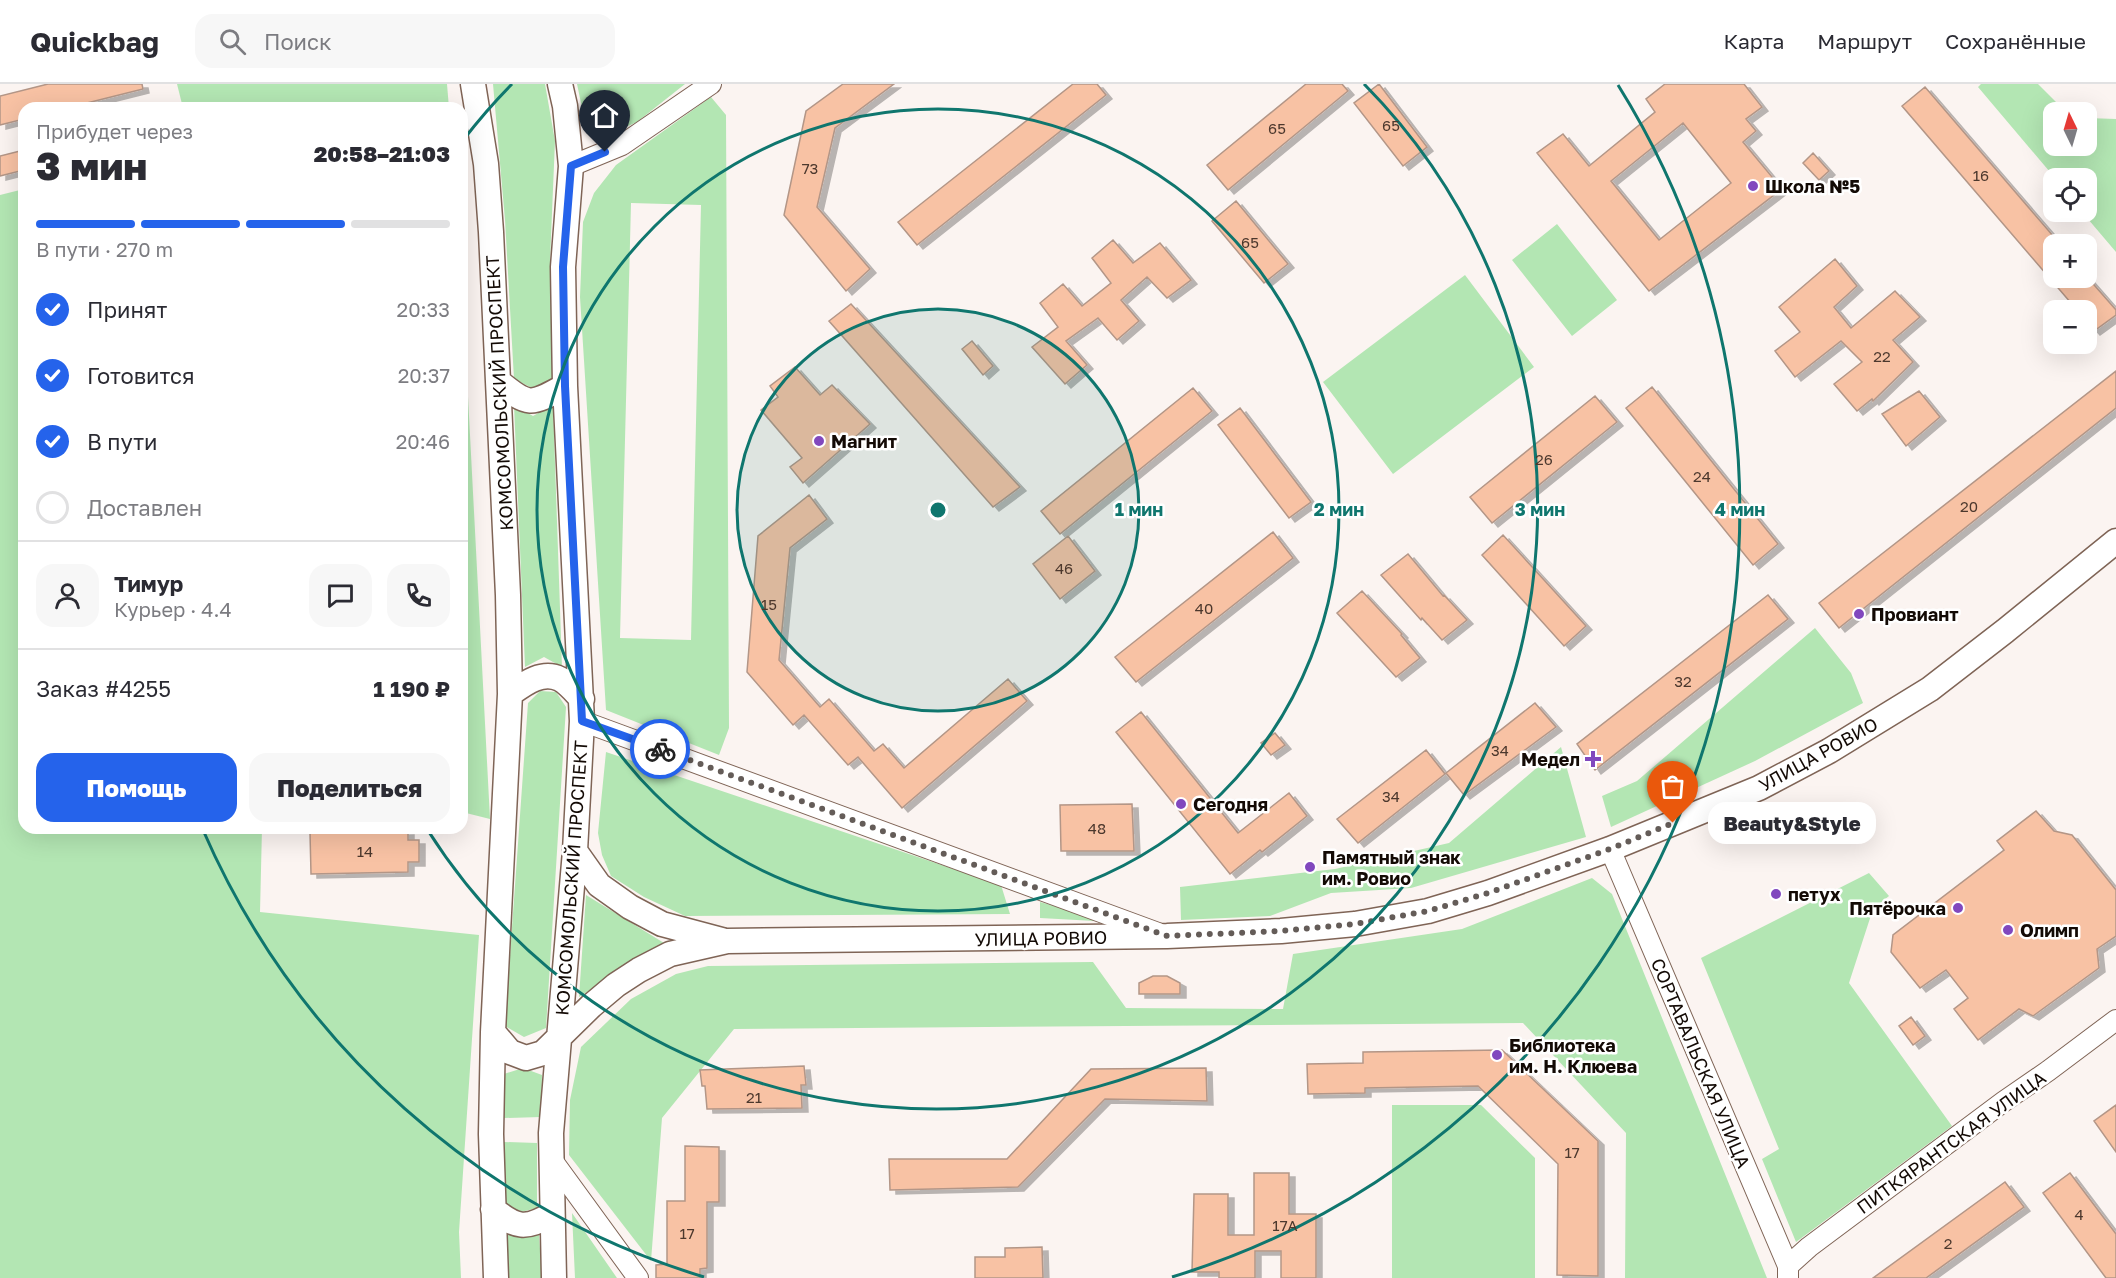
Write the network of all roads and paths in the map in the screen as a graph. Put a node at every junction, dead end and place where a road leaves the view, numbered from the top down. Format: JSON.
{"nodes":[{"id":1,"x":473,"y":84,"type":"edge"},
{"id":2,"x":560,"y":84,"type":"edge"},
{"id":3,"x":711,"y":84,"type":"edge"},
{"id":4,"x":571,"y":166,"type":"junction"},
{"id":5,"x":499,"y":382,"type":"junction"},
{"id":6,"x":565,"y":386,"type":"junction"},
{"id":7,"x":2116,"y":541,"type":"edge"},
{"id":8,"x":510,"y":694,"type":"junction"},
{"id":9,"x":582,"y":710,"type":"junction"},
{"id":10,"x":1610,"y":849,"type":"junction"},
{"id":11,"x":575,"y":851,"type":"junction"},
{"id":12,"x":1167,"y":936,"type":"junction"},
{"id":13,"x":727,"y":941,"type":"junction"},
{"id":14,"x":2116,"y":1020,"type":"edge"},
{"id":15,"x":493,"y":1032,"type":"junction"},
{"id":16,"x":559,"y":1038,"type":"junction"},
{"id":17,"x":552,"y":1160,"type":"junction"},
{"id":18,"x":493,"y":1209,"type":"junction"},
{"id":19,"x":552,"y":1214,"type":"junction"},
{"id":20,"x":1788,"y":1272,"type":"edge"},
{"id":21,"x":496,"y":1278,"type":"edge"},
{"id":22,"x":554,"y":1278,"type":"edge"},
{"id":23,"x":638,"y":1278,"type":"edge"}],
"edges":[{"from":1,"to":5,"type":"main road","name":"КОМСОМОЛЬСКИЙ ПРОСПЕКТ"},
{"from":2,"to":4,"type":"main road","name":"КОМСОМОЛЬСКИЙ ПРОСПЕКТ"},
{"from":3,"to":4,"type":"street"},
{"from":4,"to":6,"type":"main road","name":"КОМСОМОЛЬСКИЙ ПРОСПЕКТ"},
{"from":5,"to":6,"type":"main road"},
{"from":5,"to":8,"type":"main road","name":"КОМСОМОЛЬСКИЙ ПРОСПЕКТ"},
{"from":6,"to":9,"type":"main road","name":"КОМСОМОЛЬСКИЙ ПРОСПЕКТ"},
{"from":7,"to":10,"type":"main road","name":"УЛИЦА РОВИО"},
{"from":8,"to":9,"type":"main road"},
{"from":8,"to":15,"type":"main road","name":"КОМСОМОЛЬСКИЙ ПРОСПЕКТ"},
{"from":9,"to":11,"type":"main road","name":"КОМСОМОЛЬСКИЙ ПРОСПЕКТ"},
{"from":9,"to":12,"type":"street"},
{"from":10,"to":12,"type":"main road","name":"УЛИЦА РОВИО"},
{"from":10,"to":20,"type":"street","name":"СОРТАВАЛЬСКАЯ УЛИЦА"},
{"from":11,"to":13,"type":"main road","name":"УЛИЦА РОВИО"},
{"from":11,"to":16,"type":"main road","name":"КОМСОМОЛЬСКИЙ ПРОСПЕКТ"},
{"from":12,"to":13,"type":"main road","name":"УЛИЦА РОВИО"},
{"from":13,"to":16,"type":"main road","name":"УЛИЦА РОВИО"},
{"from":14,"to":20,"type":"street","name":"ПИТКЯРАНТСКАЯ УЛИЦА"},
{"from":15,"to":16,"type":"main road","name":"УЛИЦА РОВИО"},
{"from":15,"to":18,"type":"main road","name":"КОМСОМОЛЬСКИЙ ПРОСПЕКТ"},
{"from":16,"to":17,"type":"main road","name":"КОМСОМОЛЬСКИЙ ПРОСПЕКТ"},
{"from":17,"to":19,"type":"main road","name":"КОМСОМОЛЬСКИЙ ПРОСПЕКТ"},
{"from":17,"to":23,"type":"street"},
{"from":18,"to":19,"type":"main road"},
{"from":18,"to":21,"type":"main road","name":"КОМСОМОЛЬСКИЙ ПРОСПЕКТ"},
{"from":19,"to":22,"type":"main road","name":"КОМСОМОЛЬСКИЙ ПРОСПЕКТ"}]}
